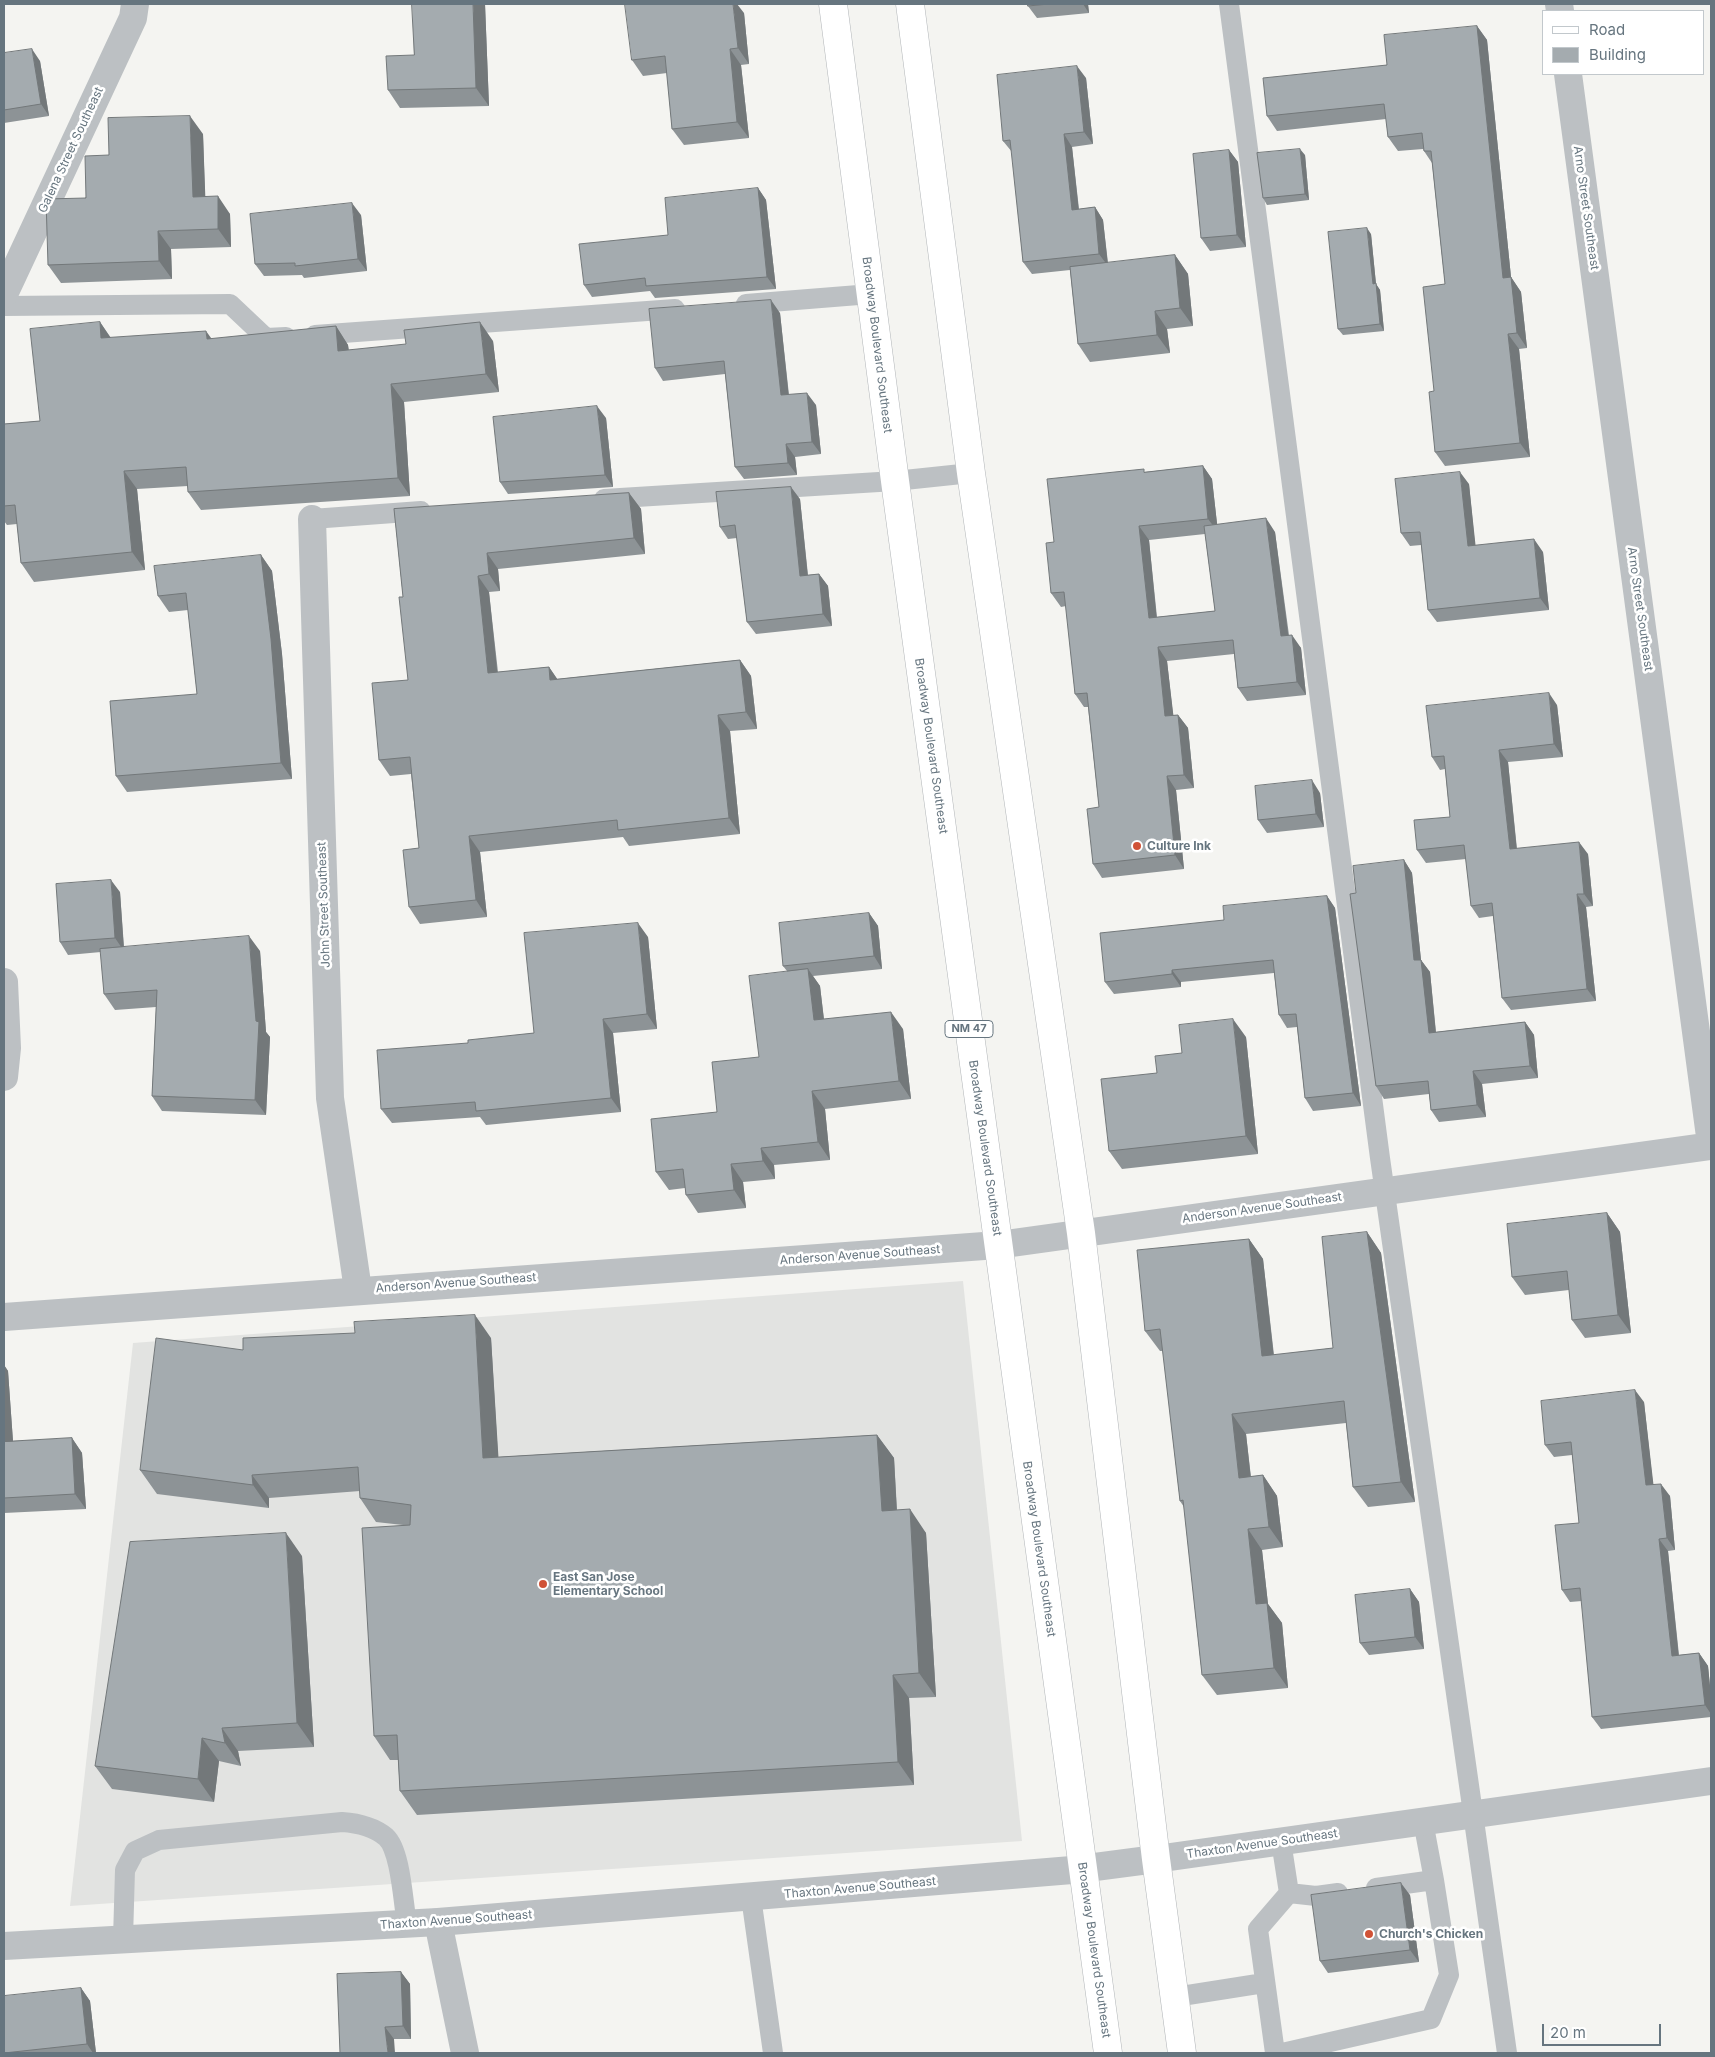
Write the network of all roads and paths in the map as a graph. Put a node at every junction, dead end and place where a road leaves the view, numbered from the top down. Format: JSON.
{"nodes":[{"id":1,"x":135,"y":4,"type":"edge"},
{"id":2,"x":833,"y":4,"type":"edge"},
{"id":3,"x":910,"y":4,"type":"edge"},
{"id":4,"x":1229,"y":4,"type":"edge"},
{"id":5,"x":1568,"y":75,"type":"edge"},
{"id":6,"x":4,"y":294,"type":"edge"},
{"id":7,"x":871,"y":294,"type":"junction"},
{"id":8,"x":728,"y":305,"type":"edge"},
{"id":9,"x":4,"y":306,"type":"edge"},
{"id":10,"x":698,"y":307,"type":"edge"},
{"id":11,"x":971,"y":473,"type":"junction"},
{"id":12,"x":895,"y":480,"type":"junction"},
{"id":13,"x":581,"y":501,"type":"edge"},
{"id":14,"x":442,"y":510,"type":"edge"},
{"id":15,"x":312,"y":519,"type":"joint"},
{"id":16,"x":4,"y":982,"type":"edge"},
{"id":17,"x":4,"y":1077,"type":"edge"},
{"id":18,"x":1711,"y":1145,"type":"edge"},
{"id":19,"x":1384,"y":1191,"type":"junction"},
{"id":20,"x":1081,"y":1233,"type":"junction"},
{"id":21,"x":998,"y":1246,"type":"junction"},
{"id":22,"x":358,"y":1290,"type":"junction"},
{"id":23,"x":4,"y":1316,"type":"edge"},
{"id":24,"x":1711,"y":1781,"type":"edge"},
{"id":25,"x":1472,"y":1814,"type":"junction"},
{"id":26,"x":1423,"y":1821,"type":"junction"},
{"id":27,"x":1281,"y":1841,"type":"junction"},
{"id":28,"x":1156,"y":1860,"type":"junction"},
{"id":29,"x":1083,"y":1869,"type":"junction"},
{"id":30,"x":1434,"y":1880,"type":"junction"},
{"id":31,"x":1289,"y":1893,"type":"junction"},
{"id":32,"x":751,"y":1897,"type":"junction"},
{"id":33,"x":438,"y":1922,"type":"junction"},
{"id":34,"x":407,"y":1924,"type":"junction"},
{"id":35,"x":123,"y":1939,"type":"junction"},
{"id":36,"x":4,"y":1946,"type":"edge"},
{"id":37,"x":1264,"y":1983,"type":"junction"},
{"id":38,"x":1174,"y":1997,"type":"junction"},
{"id":39,"x":465,"y":2053,"type":"edge"},
{"id":40,"x":772,"y":2053,"type":"edge"},
{"id":41,"x":1108,"y":2053,"type":"edge"},
{"id":42,"x":1182,"y":2053,"type":"edge"},
{"id":43,"x":1275,"y":2053,"type":"edge"},
{"id":44,"x":1282,"y":2053,"type":"edge"},
{"id":45,"x":1507,"y":2053,"type":"edge"}],
"edges":[{"from":1,"to":6,"type":"street","name":"Galena Street Southeast"},
{"from":2,"to":7,"type":"main road","name":"Broadway Boulevard Southeast","number":"NM 47"},
{"from":3,"to":11,"type":"main road"},
{"from":4,"to":19,"type":"lane"},
{"from":5,"to":18,"type":"street","name":"Arno Street Southeast"},
{"from":7,"to":8,"type":"lane"},
{"from":7,"to":12,"type":"main road","name":"Broadway Boulevard Southeast","number":"NM 47"},
{"from":9,"to":10,"type":"lane"},
{"from":11,"to":12,"type":"lane"},
{"from":11,"to":20,"type":"main road"},
{"from":12,"to":13,"type":"lane"},
{"from":12,"to":21,"type":"main road","name":"Broadway Boulevard Southeast","number":"NM 47"},
{"from":14,"to":15,"type":"lane"},
{"from":15,"to":22,"type":"street","name":"John Street Southeast"},
{"from":16,"to":17,"type":"street"},
{"from":18,"to":19,"type":"street","name":"Anderson Avenue Southeast"},
{"from":19,"to":20,"type":"street","name":"Anderson Avenue Southeast"},
{"from":19,"to":25,"type":"lane"},
{"from":20,"to":21,"type":"street","name":"Anderson Avenue Southeast"},
{"from":20,"to":28,"type":"main road"},
{"from":21,"to":22,"type":"street","name":"Anderson Avenue Southeast"},
{"from":21,"to":29,"type":"main road","name":"Broadway Boulevard Southeast","number":"NM 47"},
{"from":22,"to":23,"type":"street","name":"Anderson Avenue Southeast"},
{"from":24,"to":25,"type":"street","name":"Thaxton Avenue Southeast"},
{"from":25,"to":26,"type":"street","name":"Thaxton Avenue Southeast"},
{"from":25,"to":45,"type":"lane"},
{"from":26,"to":27,"type":"street","name":"Thaxton Avenue Southeast"},
{"from":26,"to":30,"type":"lane"},
{"from":27,"to":28,"type":"street","name":"Thaxton Avenue Southeast"},
{"from":27,"to":31,"type":"lane"},
{"from":28,"to":29,"type":"street","name":"Thaxton Avenue Southeast"},
{"from":28,"to":38,"type":"main road"},
{"from":29,"to":32,"type":"street","name":"Thaxton Avenue Southeast"},
{"from":29,"to":41,"type":"main road","name":"Broadway Boulevard Southeast","number":"NM 47"},
{"from":30,"to":31,"type":"lane"},
{"from":30,"to":44,"type":"lane"},
{"from":31,"to":37,"type":"lane"},
{"from":32,"to":33,"type":"street","name":"Thaxton Avenue Southeast"},
{"from":32,"to":40,"type":"lane"},
{"from":33,"to":34,"type":"street","name":"Thaxton Avenue Southeast"},
{"from":33,"to":39,"type":"street"},
{"from":34,"to":35,"type":"street","name":"Thaxton Avenue Southeast"},
{"from":34,"to":35,"type":"lane"},
{"from":35,"to":36,"type":"street","name":"Thaxton Avenue Southeast"},
{"from":37,"to":38,"type":"lane"},
{"from":37,"to":43,"type":"lane"},
{"from":38,"to":42,"type":"main road"}]}
